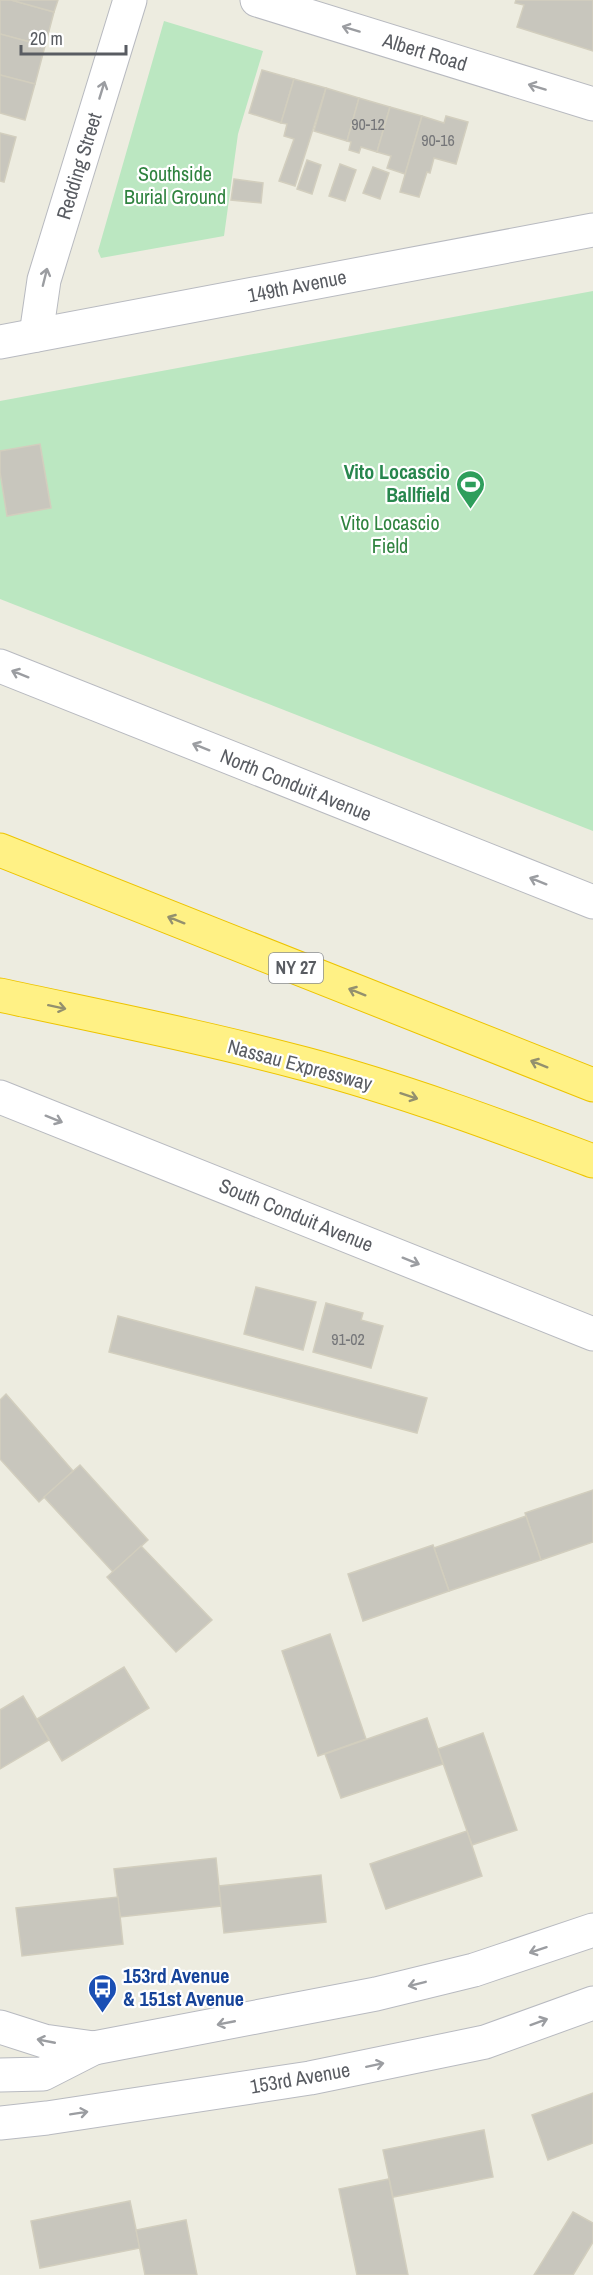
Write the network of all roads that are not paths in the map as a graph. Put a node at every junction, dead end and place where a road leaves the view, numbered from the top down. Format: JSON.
{"nodes":[{"id":1,"x":130,"y":0,"type":"edge"},
{"id":2,"x":257,"y":0,"type":"edge"},
{"id":3,"x":593,"y":104,"type":"edge"},
{"id":4,"x":593,"y":230,"type":"edge"},
{"id":5,"x":36,"y":335,"type":"junction"},
{"id":6,"x":0,"y":342,"type":"edge"},
{"id":7,"x":0,"y":666,"type":"edge"},
{"id":8,"x":0,"y":850,"type":"edge"},
{"id":9,"x":593,"y":902,"type":"edge"},
{"id":10,"x":0,"y":995,"type":"edge"},
{"id":11,"x":593,"y":1085,"type":"edge"},
{"id":12,"x":0,"y":1097,"type":"edge"},
{"id":13,"x":593,"y":1161,"type":"edge"},
{"id":14,"x":593,"y":1334,"type":"edge"},
{"id":15,"x":593,"y":1930,"type":"edge"},
{"id":16,"x":593,"y":2003,"type":"edge"},
{"id":17,"x":0,"y":2027,"type":"edge"},
{"id":18,"x":94,"y":2048,"type":"junction"},
{"id":19,"x":0,"y":2075,"type":"edge"},
{"id":20,"x":47,"y":2118,"type":"junction"},
{"id":21,"x":0,"y":2123,"type":"edge"},
{"id":22,"x":0,"y":2147,"type":"edge"}],
"edges":[{"from":5,"to":1,"type":"street","name":"Redding Street","one_way":true},
{"from":3,"to":2,"type":"street","name":"Albert Road","one_way":true},
{"from":4,"to":5,"type":"street","name":"149th Avenue"},
{"from":5,"to":6,"type":"street","name":"149th Avenue"},
{"from":9,"to":7,"type":"street","name":"North Conduit Avenue","one_way":true},
{"from":11,"to":8,"type":"highway","number":"NY 27","one_way":true},
{"from":10,"to":13,"type":"highway","name":"Nassau Expressway","one_way":true},
{"from":12,"to":14,"type":"street","name":"South Conduit Avenue","one_way":true},
{"from":15,"to":18,"type":"street","one_way":true},
{"from":20,"to":16,"type":"street","name":"153rd Avenue","one_way":true},
{"from":18,"to":17,"type":"street","one_way":true},
{"from":18,"to":19,"type":"street"},
{"from":20,"to":21,"type":"street","name":"153rd Avenue"},
{"from":20,"to":22,"type":"street"}]}
